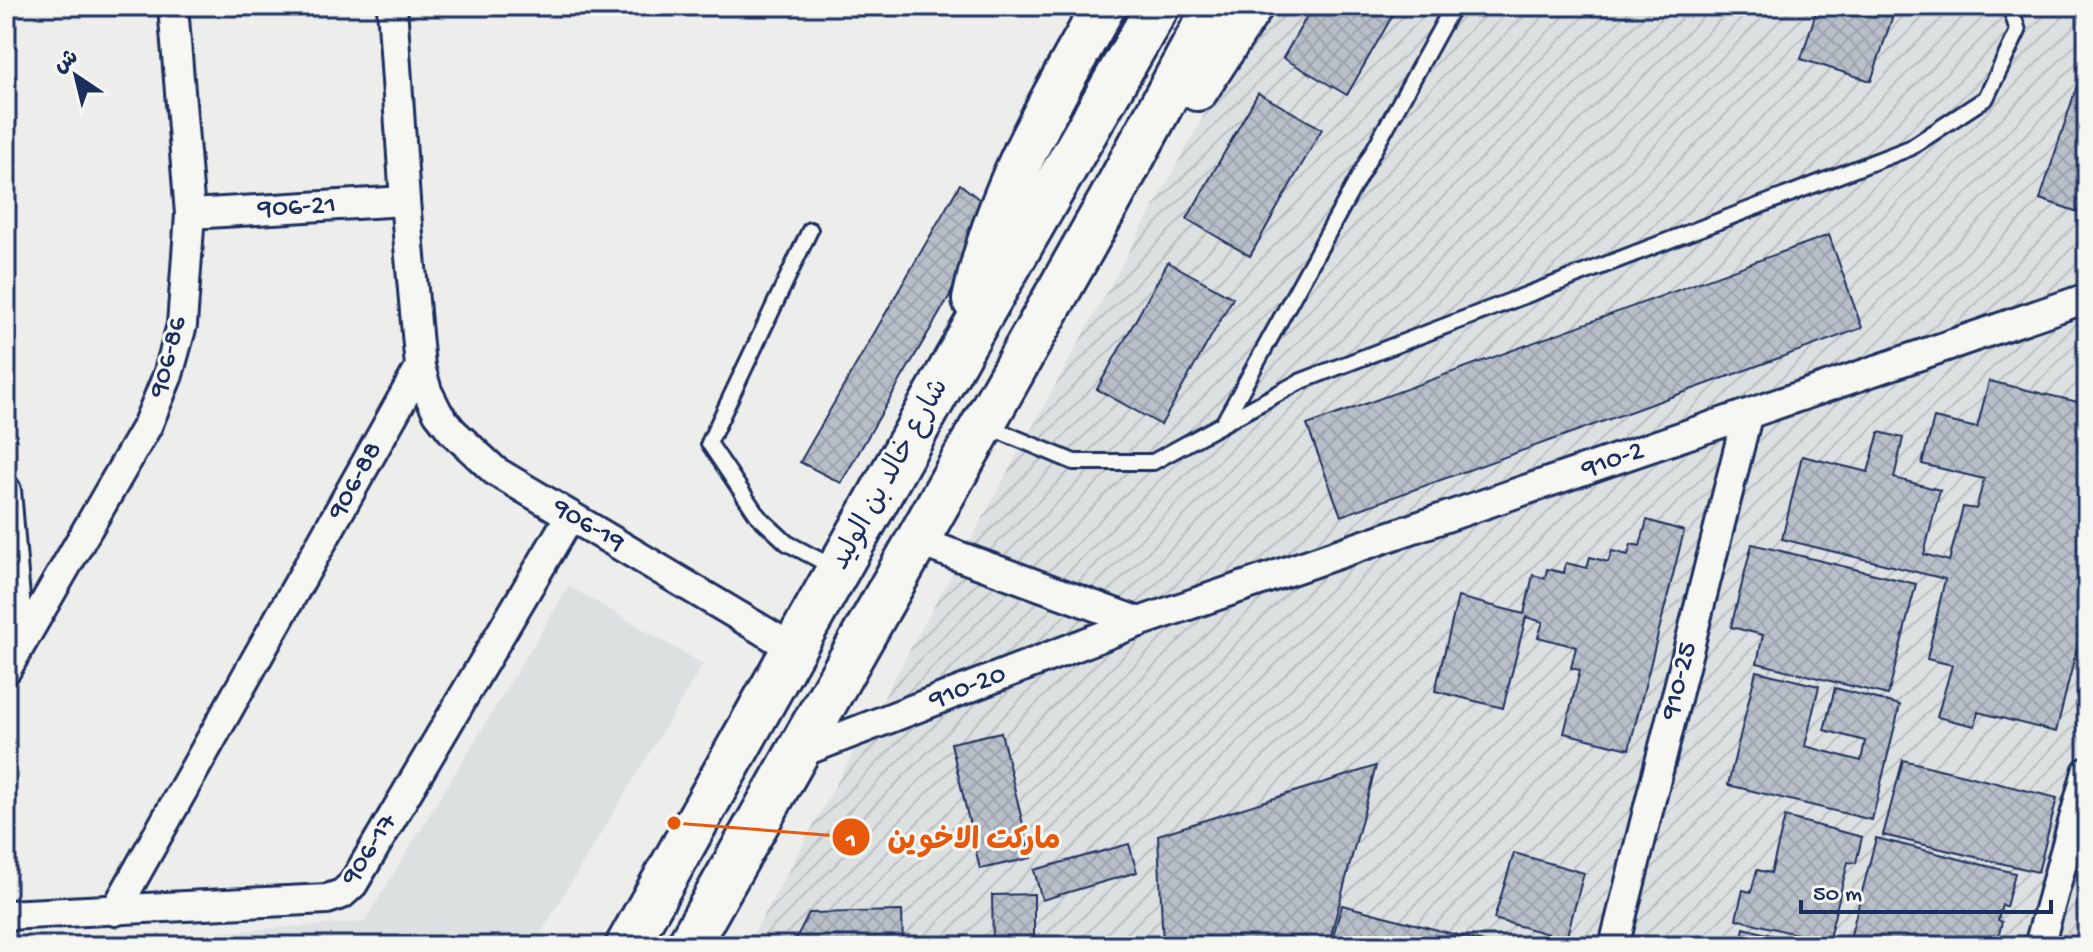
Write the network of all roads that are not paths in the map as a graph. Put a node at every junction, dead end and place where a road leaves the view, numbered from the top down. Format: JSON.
{"nodes":[{"id":1,"x":173,"y":6,"type":"edge"},
{"id":2,"x":392,"y":6,"type":"edge"},
{"id":3,"x":1104,"y":6,"type":"edge"},
{"id":4,"x":1158,"y":6,"type":"edge"},
{"id":5,"x":1251,"y":6,"type":"edge"},
{"id":6,"x":1453,"y":6,"type":"edge"},
{"id":7,"x":2010,"y":6,"type":"edge"},
{"id":8,"x":1209,"y":17,"type":"edge"},
{"id":9,"x":1110,"y":200,"type":"junction"},
{"id":10,"x":405,"y":201,"type":"junction"},
{"id":11,"x":190,"y":214,"type":"junction"},
{"id":12,"x":810,"y":230,"type":"dead end"},
{"id":13,"x":2087,"y":298,"type":"edge"},
{"id":14,"x":964,"y":345,"type":"junction"},
{"id":15,"x":420,"y":367,"type":"junction"},
{"id":16,"x":1747,"y":416,"type":"junction"},
{"id":17,"x":1224,"y":422,"type":"junction"},
{"id":18,"x":983,"y":425,"type":"junction"},
{"id":19,"x":6,"y":490,"type":"edge"},
{"id":20,"x":570,"y":516,"type":"junction"},
{"id":21,"x":917,"y":541,"type":"junction"},
{"id":22,"x":838,"y":570,"type":"junction"},
{"id":23,"x":1139,"y":622,"type":"junction"},
{"id":24,"x":794,"y":649,"type":"junction"},
{"id":25,"x":12,"y":658,"type":"edge"},
{"id":26,"x":797,"y":754,"type":"junction"},
{"id":27,"x":2087,"y":772,"type":"edge"},
{"id":28,"x":115,"y":911,"type":"junction"},
{"id":29,"x":6,"y":915,"type":"edge"},
{"id":30,"x":627,"y":946,"type":"edge"},
{"id":31,"x":688,"y":946,"type":"edge"},
{"id":32,"x":1614,"y":946,"type":"edge"},
{"id":33,"x":2039,"y":946,"type":"edge"}],
"edges":[{"from":1,"to":11,"type":"street","name":"906-86"},
{"from":2,"to":10,"type":"street"},
{"from":3,"to":14,"type":"main road"},
{"from":4,"to":14,"type":"main road","name":"شارع خالد بن الوليد"},
{"from":5,"to":9,"type":"main road"},
{"from":6,"to":17,"type":"lane"},
{"from":7,"to":17,"type":"lane"},
{"from":8,"to":9,"type":"main road","name":"شارع خالد بن الوليد"},
{"from":9,"to":18,"type":"main road","name":"شارع خالد بن الوليد"},
{"from":10,"to":11,"type":"street","name":"906-21"},
{"from":10,"to":15,"type":"street"},
{"from":11,"to":25,"type":"street","name":"906-86"},
{"from":12,"to":22,"type":"lane"},
{"from":13,"to":16,"type":"street","name":"910-2"},
{"from":14,"to":22,"type":"main road","name":"شارع خالد بن الوليد"},
{"from":15,"to":20,"type":"street","name":"906-19"},
{"from":15,"to":28,"type":"street","name":"906-88"},
{"from":16,"to":23,"type":"street","name":"910-2"},
{"from":16,"to":32,"type":"street","name":"910-25"},
{"from":17,"to":18,"type":"lane"},
{"from":18,"to":21,"type":"main road","name":"شارع خالد بن الوليد"},
{"from":19,"to":25,"type":"street"},
{"from":20,"to":24,"type":"street","name":"906-19"},
{"from":20,"to":28,"type":"street","name":"906-17"},
{"from":21,"to":23,"type":"street"},
{"from":21,"to":26,"type":"main road","name":"شارع خالد بن الوليد"},
{"from":22,"to":24,"type":"main road","name":"شارع خالد بن الوليد"},
{"from":23,"to":26,"type":"street","name":"910-20"},
{"from":24,"to":30,"type":"main road","name":"شارع خالد بن الوليد"},
{"from":26,"to":31,"type":"main road","name":"شارع خالد بن الوليد"},
{"from":27,"to":33,"type":"street"},
{"from":28,"to":29,"type":"street","name":"906-17"}]}
